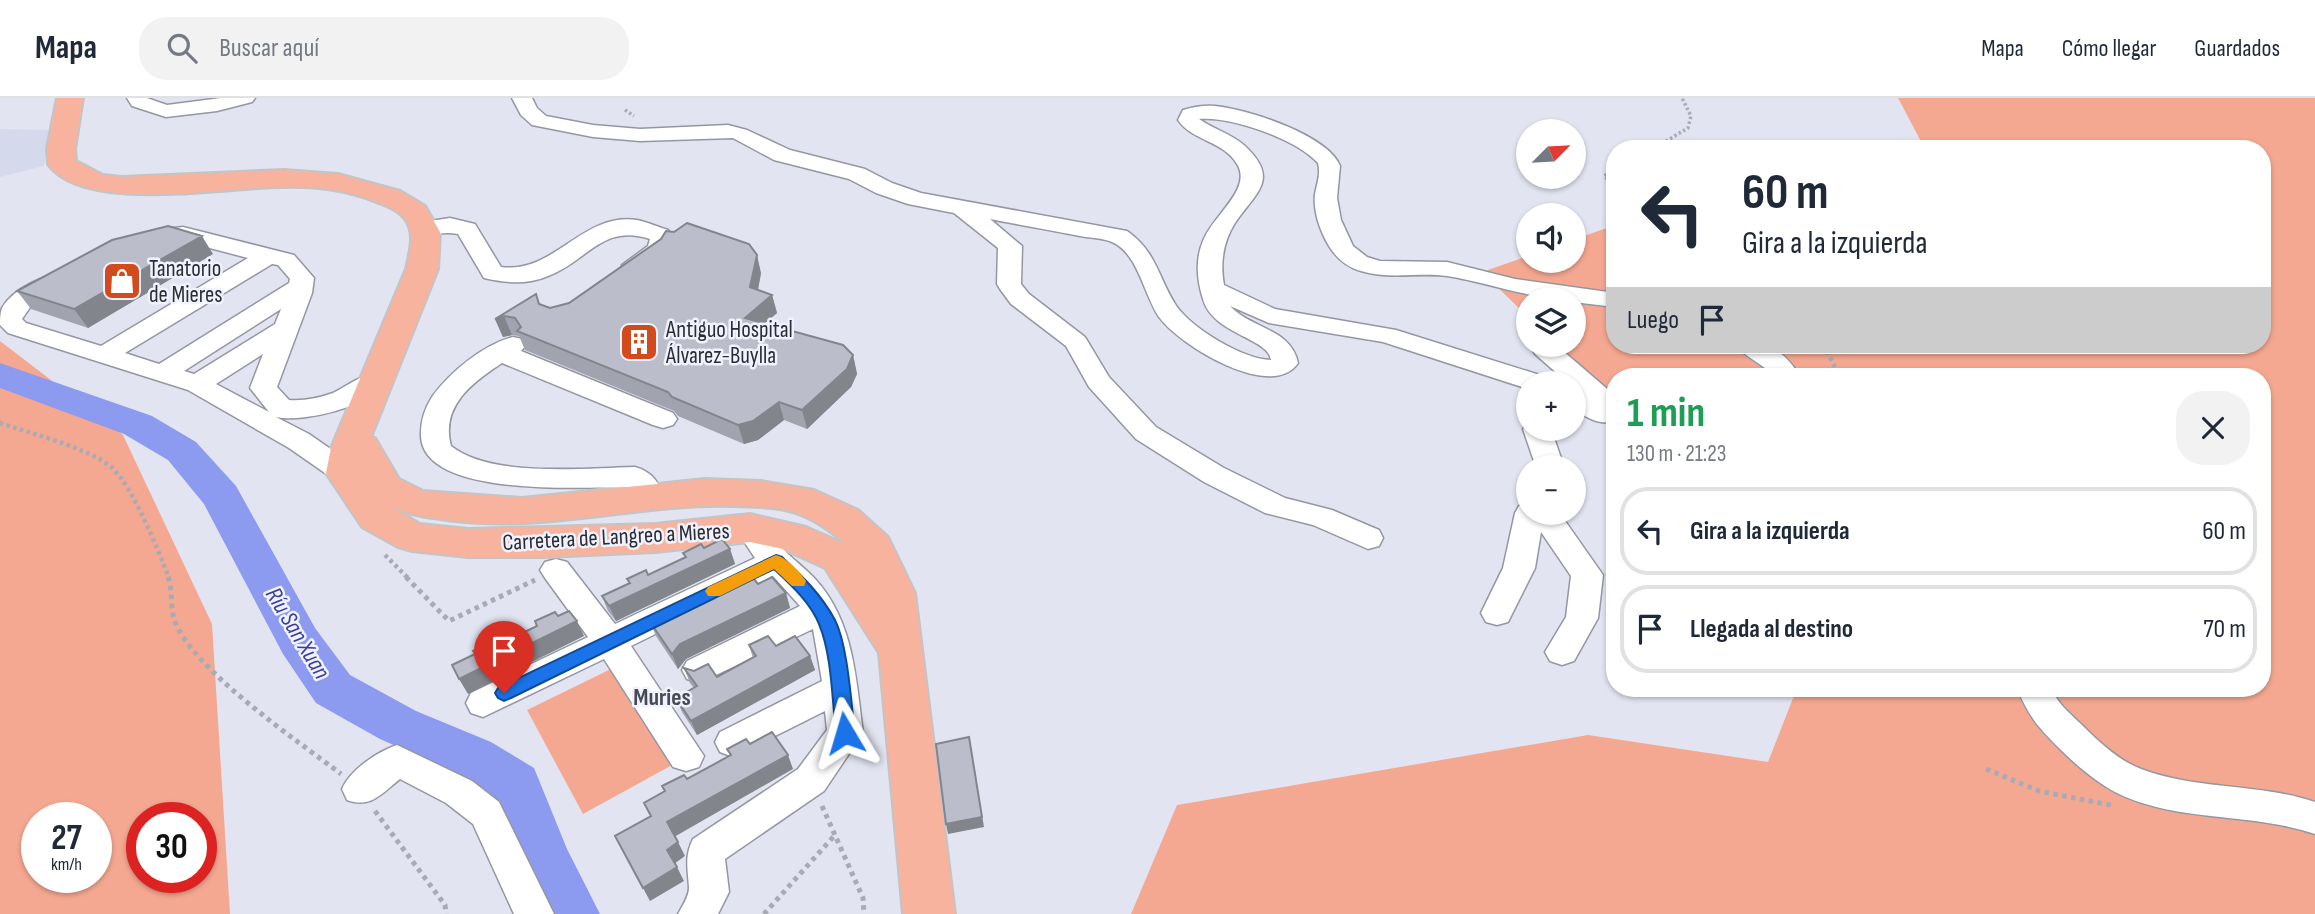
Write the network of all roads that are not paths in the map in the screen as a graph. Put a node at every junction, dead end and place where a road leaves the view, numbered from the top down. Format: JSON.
{"nodes":[{"id":1,"x":71,"y":98,"type":"edge"},
{"id":2,"x":137,"y":98,"type":"edge"},
{"id":3,"x":245,"y":98,"type":"edge"},
{"id":4,"x":522,"y":98,"type":"edge"},
{"id":5,"x":960,"y":206,"type":"junction"},
{"id":6,"x":425,"y":228,"type":"junction"},
{"id":7,"x":140,"y":240,"type":"edge"},
{"id":8,"x":278,"y":259,"type":"junction"},
{"id":9,"x":81,"y":268,"type":"edge"},
{"id":10,"x":612,"y":279,"type":"edge"},
{"id":11,"x":301,"y":286,"type":"junction"},
{"id":12,"x":1213,"y":289,"type":"junction"},
{"id":13,"x":1606,"y":299,"type":"edge"},
{"id":14,"x":286,"y":328,"type":"junction"},
{"id":15,"x":1764,"y":354,"type":"edge"},
{"id":16,"x":116,"y":357,"type":"junction"},
{"id":17,"x":1554,"y":357,"type":"edge"},
{"id":18,"x":1780,"y":368,"type":"edge"},
{"id":19,"x":163,"y":373,"type":"junction"},
{"id":20,"x":269,"y":374,"type":"junction"},
{"id":21,"x":1516,"y":376,"type":"edge"},
{"id":22,"x":375,"y":381,"type":"junction"},
{"id":23,"x":197,"y":384,"type":"junction"},
{"id":24,"x":226,"y":399,"type":"junction"},
{"id":25,"x":1586,"y":406,"type":"edge"},
{"id":26,"x":1606,"y":410,"type":"edge"},
{"id":27,"x":663,"y":419,"type":"dead end"},
{"id":28,"x":1606,"y":421,"type":"edge"},
{"id":29,"x":355,"y":436,"type":"junction"},
{"id":30,"x":345,"y":473,"type":"junction"},
{"id":31,"x":705,"y":492,"type":"junction"},
{"id":32,"x":649,"y":498,"type":"junction"},
{"id":33,"x":800,"y":499,"type":"junction"},
{"id":34,"x":1528,"y":525,"type":"edge"},
{"id":35,"x":1552,"y":525,"type":"edge"},
{"id":36,"x":750,"y":528,"type":"junction"},
{"id":37,"x":1368,"y":538,"type":"dead end"},
{"id":38,"x":565,"y":556,"type":"junction"},
{"id":39,"x":776,"y":561,"type":"junction"},
{"id":40,"x":820,"y":611,"type":"junction"},
{"id":41,"x":1497,"y":613,"type":"dead end"},
{"id":42,"x":610,"y":642,"type":"junction"},
{"id":43,"x":899,"y":649,"type":"junction"},
{"id":44,"x":1562,"y":652,"type":"dead end"},
{"id":45,"x":699,"y":670,"type":"edge"},
{"id":46,"x":840,"y":687,"type":"junction"},
{"id":47,"x":2038,"y":697,"type":"edge"},
{"id":48,"x":483,"y":704,"type":"dead end"},
{"id":49,"x":733,"y":742,"type":"edge"},
{"id":50,"x":686,"y":756,"type":"dead end"},
{"id":51,"x":360,"y":789,"type":"road end"},
{"id":52,"x":2315,"y":818,"type":"edge"},
{"id":53,"x":534,"y":914,"type":"edge"},
{"id":54,"x":698,"y":914,"type":"edge"},
{"id":55,"x":929,"y":914,"type":"edge"}],
"edges":[{"from":1,"to":6,"type":"main road"},
{"from":2,"to":3,"type":"street"},
{"from":4,"to":5,"type":"street"},
{"from":5,"to":12,"type":"street"},
{"from":5,"to":37,"type":"street"},
{"from":6,"to":10,"type":"street"},
{"from":6,"to":22,"type":"main road"},
{"from":7,"to":8,"type":"street"},
{"from":8,"to":11,"type":"street"},
{"from":8,"to":16,"type":"street"},
{"from":9,"to":16,"type":"street"},
{"from":11,"to":14,"type":"street"},
{"from":11,"to":19,"type":"street"},
{"from":12,"to":13,"type":"street"},
{"from":12,"to":21,"type":"street"},
{"from":14,"to":20,"type":"street"},
{"from":14,"to":23,"type":"street"},
{"from":15,"to":18,"type":"street"},
{"from":16,"to":19,"type":"street"},
{"from":17,"to":26,"type":"street"},
{"from":19,"to":23,"type":"street"},
{"from":20,"to":22,"type":"street"},
{"from":20,"to":24,"type":"street"},
{"from":22,"to":29,"type":"main road"},
{"from":23,"to":24,"type":"street"},
{"from":24,"to":30,"type":"street"},
{"from":25,"to":28,"type":"street"},
{"from":27,"to":32,"type":"street"},
{"from":29,"to":30,"type":"main road"},
{"from":29,"to":32,"type":"main road","name":"Carretera de Langreo a Mieres"},
{"from":30,"to":38,"type":"main road","name":"Carretera de Langreo a Mieres"},
{"from":31,"to":32,"type":"main road","name":"Carretera de Langreo a Mieres"},
{"from":31,"to":33,"type":"main road","name":"Carretera de Langreo a Mieres"},
{"from":31,"to":36,"type":"main road"},
{"from":32,"to":38,"type":"main road"},
{"from":33,"to":36,"type":"main road"},
{"from":33,"to":43,"type":"main road","name":"Carretera de Langreo a Mieres"},
{"from":34,"to":41,"type":"street"},
{"from":35,"to":44,"type":"street"},
{"from":36,"to":38,"type":"main road","name":"Carretera de Langreo a Mieres"},
{"from":36,"to":39,"type":"street"},
{"from":36,"to":43,"type":"main road","name":"Carretera de Langreo a Mieres"},
{"from":38,"to":42,"type":"street"},
{"from":39,"to":40,"type":"street"},
{"from":39,"to":42,"type":"street"},
{"from":40,"to":45,"type":"street"},
{"from":40,"to":46,"type":"street"},
{"from":42,"to":48,"type":"street"},
{"from":42,"to":50,"type":"street"},
{"from":43,"to":55,"type":"main road","name":"Carretera de Langreo a Mieres"},
{"from":46,"to":49,"type":"street"},
{"from":46,"to":54,"type":"street"},
{"from":47,"to":52,"type":"street"},
{"from":51,"to":53,"type":"street"}]}
